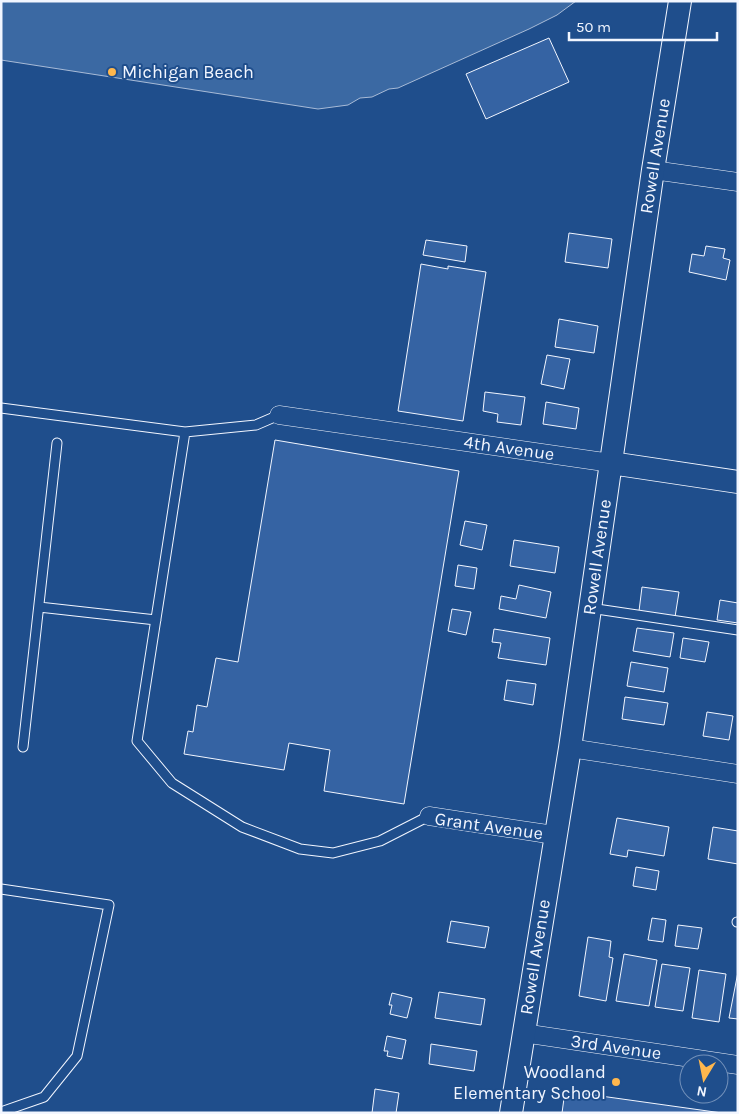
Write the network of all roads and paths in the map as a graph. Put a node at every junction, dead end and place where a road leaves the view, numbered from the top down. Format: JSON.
{"nodes":[{"id":1,"x":680,"y":1,"type":"edge"},
{"id":2,"x":653,"y":170,"type":"junction"},
{"id":3,"x":738,"y":182,"type":"edge"},
{"id":4,"x":1,"y":408,"type":"edge"},
{"id":5,"x":279,"y":415,"type":"joint"},
{"id":6,"x":185,"y":432,"type":"junction"},
{"id":7,"x":57,"y":443,"type":"dead end"},
{"id":8,"x":611,"y":463,"type":"junction"},
{"id":9,"x":738,"y":482,"type":"edge"},
{"id":10,"x":39,"y":608,"type":"junction"},
{"id":11,"x":590,"y":608,"type":"junction"},
{"id":12,"x":156,"y":620,"type":"junction"},
{"id":13,"x":738,"y":630,"type":"edge"},
{"id":14,"x":23,"y":747,"type":"dead end"},
{"id":15,"x":570,"y":748,"type":"junction"},
{"id":16,"x":738,"y":774,"type":"edge"},
{"id":17,"x":429,"y":816,"type":"joint"},
{"id":18,"x":554,"y":835,"type":"junction"},
{"id":19,"x":1,"y":889,"type":"edge"},
{"id":20,"x":523,"y":1033,"type":"junction"},
{"id":21,"x":738,"y":1065,"type":"edge"},
{"id":22,"x":1,"y":1112,"type":"edge"},
{"id":23,"x":511,"y":1113,"type":"edge"}],
"edges":[{"from":1,"to":2,"type":"street","name":"Rowell Avenue"},
{"from":2,"to":3,"type":"street"},
{"from":2,"to":8,"type":"street","name":"Rowell Avenue"},
{"from":4,"to":6,"type":"lane"},
{"from":5,"to":6,"type":"lane"},
{"from":5,"to":8,"type":"street","name":"4th Avenue"},
{"from":6,"to":12,"type":"lane"},
{"from":7,"to":10,"type":"lane"},
{"from":8,"to":9,"type":"street","name":"4th Avenue"},
{"from":8,"to":11,"type":"street","name":"Rowell Avenue"},
{"from":10,"to":12,"type":"lane"},
{"from":10,"to":14,"type":"lane"},
{"from":11,"to":13,"type":"lane"},
{"from":11,"to":15,"type":"street","name":"Rowell Avenue"},
{"from":12,"to":17,"type":"lane","name":"Grant Avenue"},
{"from":15,"to":16,"type":"street"},
{"from":15,"to":18,"type":"street","name":"Rowell Avenue"},
{"from":17,"to":18,"type":"street","name":"Grant Avenue"},
{"from":18,"to":20,"type":"street","name":"Rowell Avenue"},
{"from":19,"to":22,"type":"lane"},
{"from":20,"to":21,"type":"street","name":"3rd Avenue"},
{"from":20,"to":23,"type":"street","name":"Rowell Avenue"}]}
